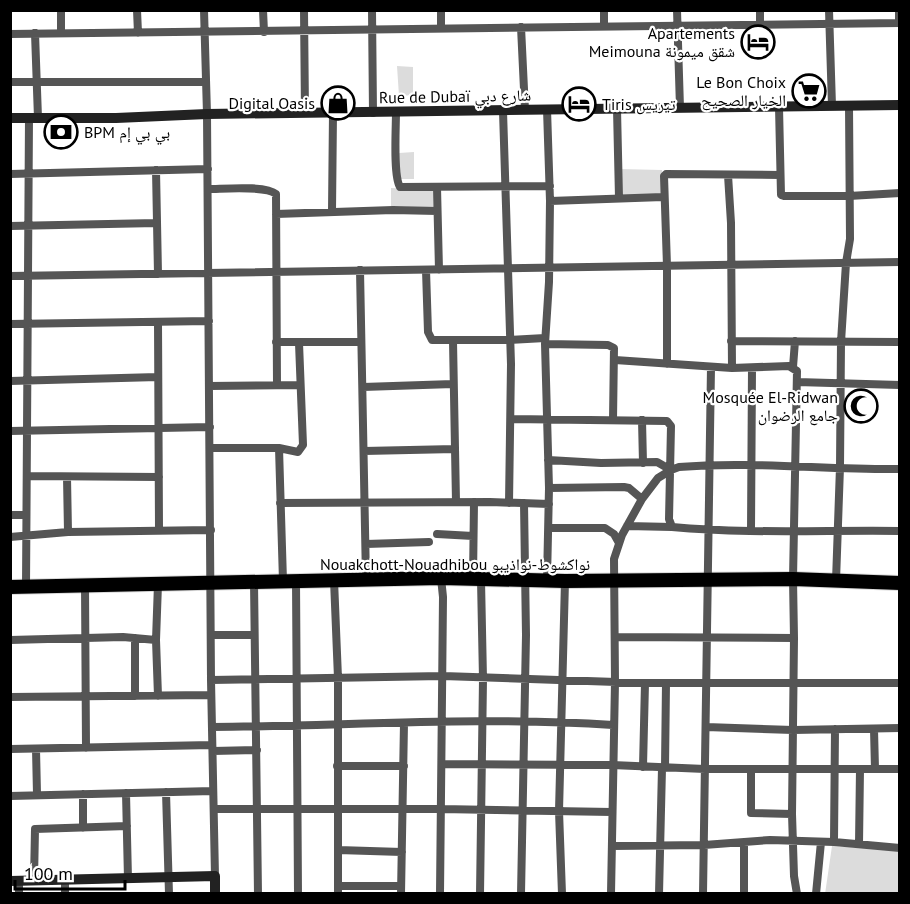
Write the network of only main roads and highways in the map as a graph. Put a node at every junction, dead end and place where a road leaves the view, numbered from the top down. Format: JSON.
{"nodes":[{"id":1,"x":900,"y":583,"type":"edge"},
{"id":2,"x":10,"y":587,"type":"edge"}],
"edges":[{"from":1,"to":2,"type":"highway","name":"Nouakchott-Nouadhibou نواكشوط-نواذيبو"}]}
